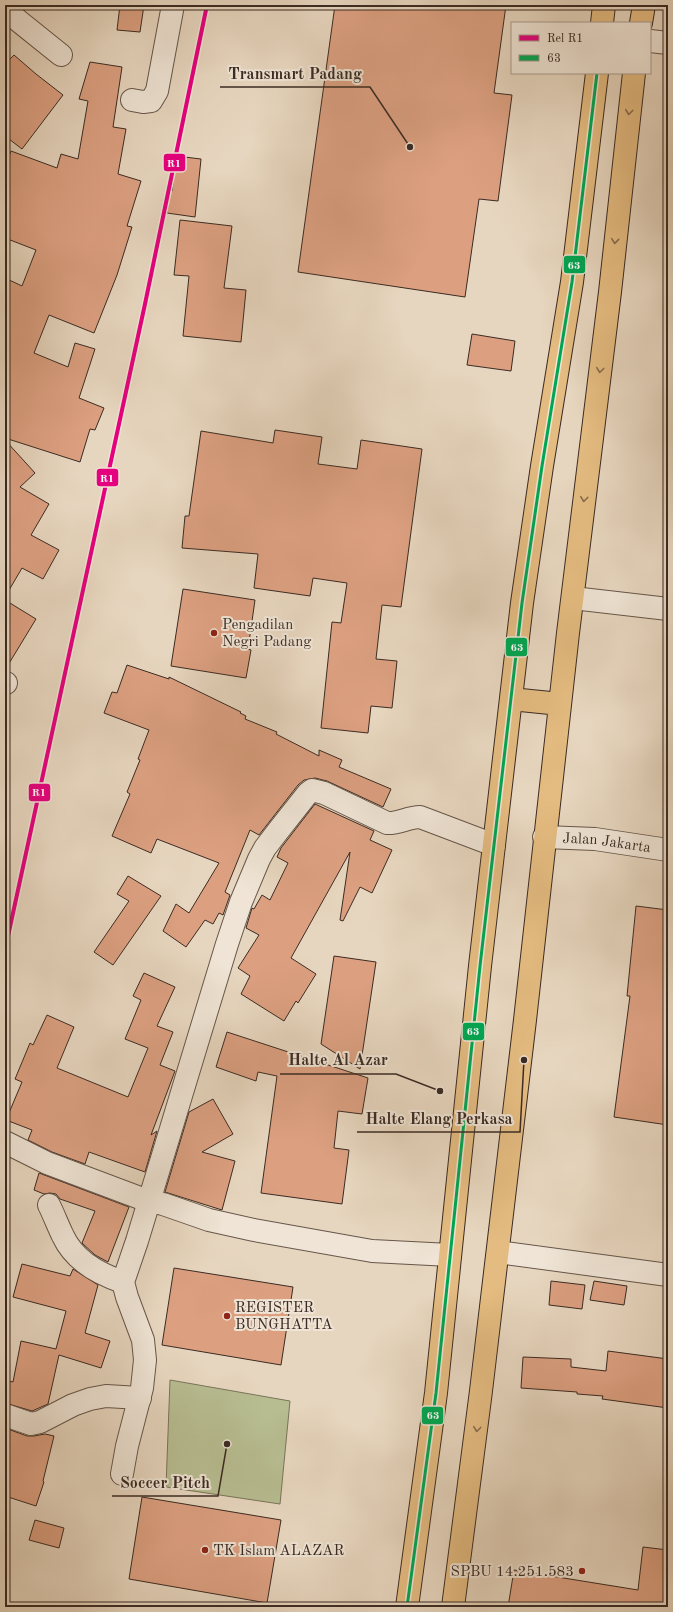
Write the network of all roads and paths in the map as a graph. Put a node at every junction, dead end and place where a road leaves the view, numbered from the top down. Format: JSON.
{"nodes":[{"id":1,"x":173,"y":5,"type":"edge"},
{"id":2,"x":604,"y":5,"type":"edge"},
{"id":3,"x":644,"y":5,"type":"edge"},
{"id":4,"x":5,"y":10,"type":"edge"},
{"id":5,"x":602,"y":22,"type":"edge"},
{"id":6,"x":641,"y":22,"type":"edge"},
{"id":7,"x":651,"y":41,"type":"edge"},
{"id":8,"x":668,"y":43,"type":"edge"},
{"id":9,"x":61,"y":55,"type":"dead end"},
{"id":10,"x":597,"y":74,"type":"edge"},
{"id":11,"x":634,"y":74,"type":"edge"},
{"id":12,"x":132,"y":100,"type":"dead end"},
{"id":13,"x":573,"y":598,"type":"junction"},
{"id":14,"x":668,"y":609,"type":"edge"},
{"id":15,"x":511,"y":699,"type":"junction"},
{"id":16,"x":560,"y":704,"type":"junction"},
{"id":17,"x":544,"y":837,"type":"junction"},
{"id":18,"x":494,"y":845,"type":"junction"},
{"id":19,"x":668,"y":850,"type":"edge"},
{"id":20,"x":5,"y":1142,"type":"edge"},
{"id":21,"x":148,"y":1202,"type":"junction"},
{"id":22,"x":49,"y":1205,"type":"dead end"},
{"id":23,"x":498,"y":1252,"type":"junction"},
{"id":24,"x":450,"y":1255,"type":"junction"},
{"id":25,"x":668,"y":1275,"type":"edge"},
{"id":26,"x":123,"y":1282,"type":"junction"},
{"id":27,"x":140,"y":1398,"type":"junction"},
{"id":28,"x":5,"y":1415,"type":"edge"},
{"id":29,"x":122,"y":1474,"type":"dead end"},
{"id":30,"x":407,"y":1607,"type":"edge"},
{"id":31,"x":453,"y":1607,"type":"edge"}],
"edges":[{"from":1,"to":12,"type":"street"},
{"from":2,"to":5,"type":"main road"},
{"from":3,"to":6,"type":"main road"},
{"from":4,"to":9,"type":"street"},
{"from":7,"to":8,"type":"street"},
{"from":10,"to":15,"type":"main road"},
{"from":11,"to":13,"type":"main road","one_way":true},
{"from":13,"to":14,"type":"street"},
{"from":13,"to":16,"type":"main road"},
{"from":15,"to":16,"type":"main road"},
{"from":15,"to":18,"type":"main road"},
{"from":16,"to":17,"type":"main road"},
{"from":17,"to":19,"type":"street","name":"Jalan Jakarta"},
{"from":17,"to":23,"type":"main road"},
{"from":18,"to":21,"type":"street"},
{"from":18,"to":24,"type":"main road"},
{"from":20,"to":21,"type":"street"},
{"from":21,"to":24,"type":"street"},
{"from":21,"to":26,"type":"street"},
{"from":22,"to":26,"type":"street"},
{"from":23,"to":25,"type":"street"},
{"from":23,"to":31,"type":"main road","one_way":true},
{"from":24,"to":30,"type":"main road"},
{"from":26,"to":27,"type":"street"},
{"from":27,"to":28,"type":"street"},
{"from":27,"to":29,"type":"street"}]}
